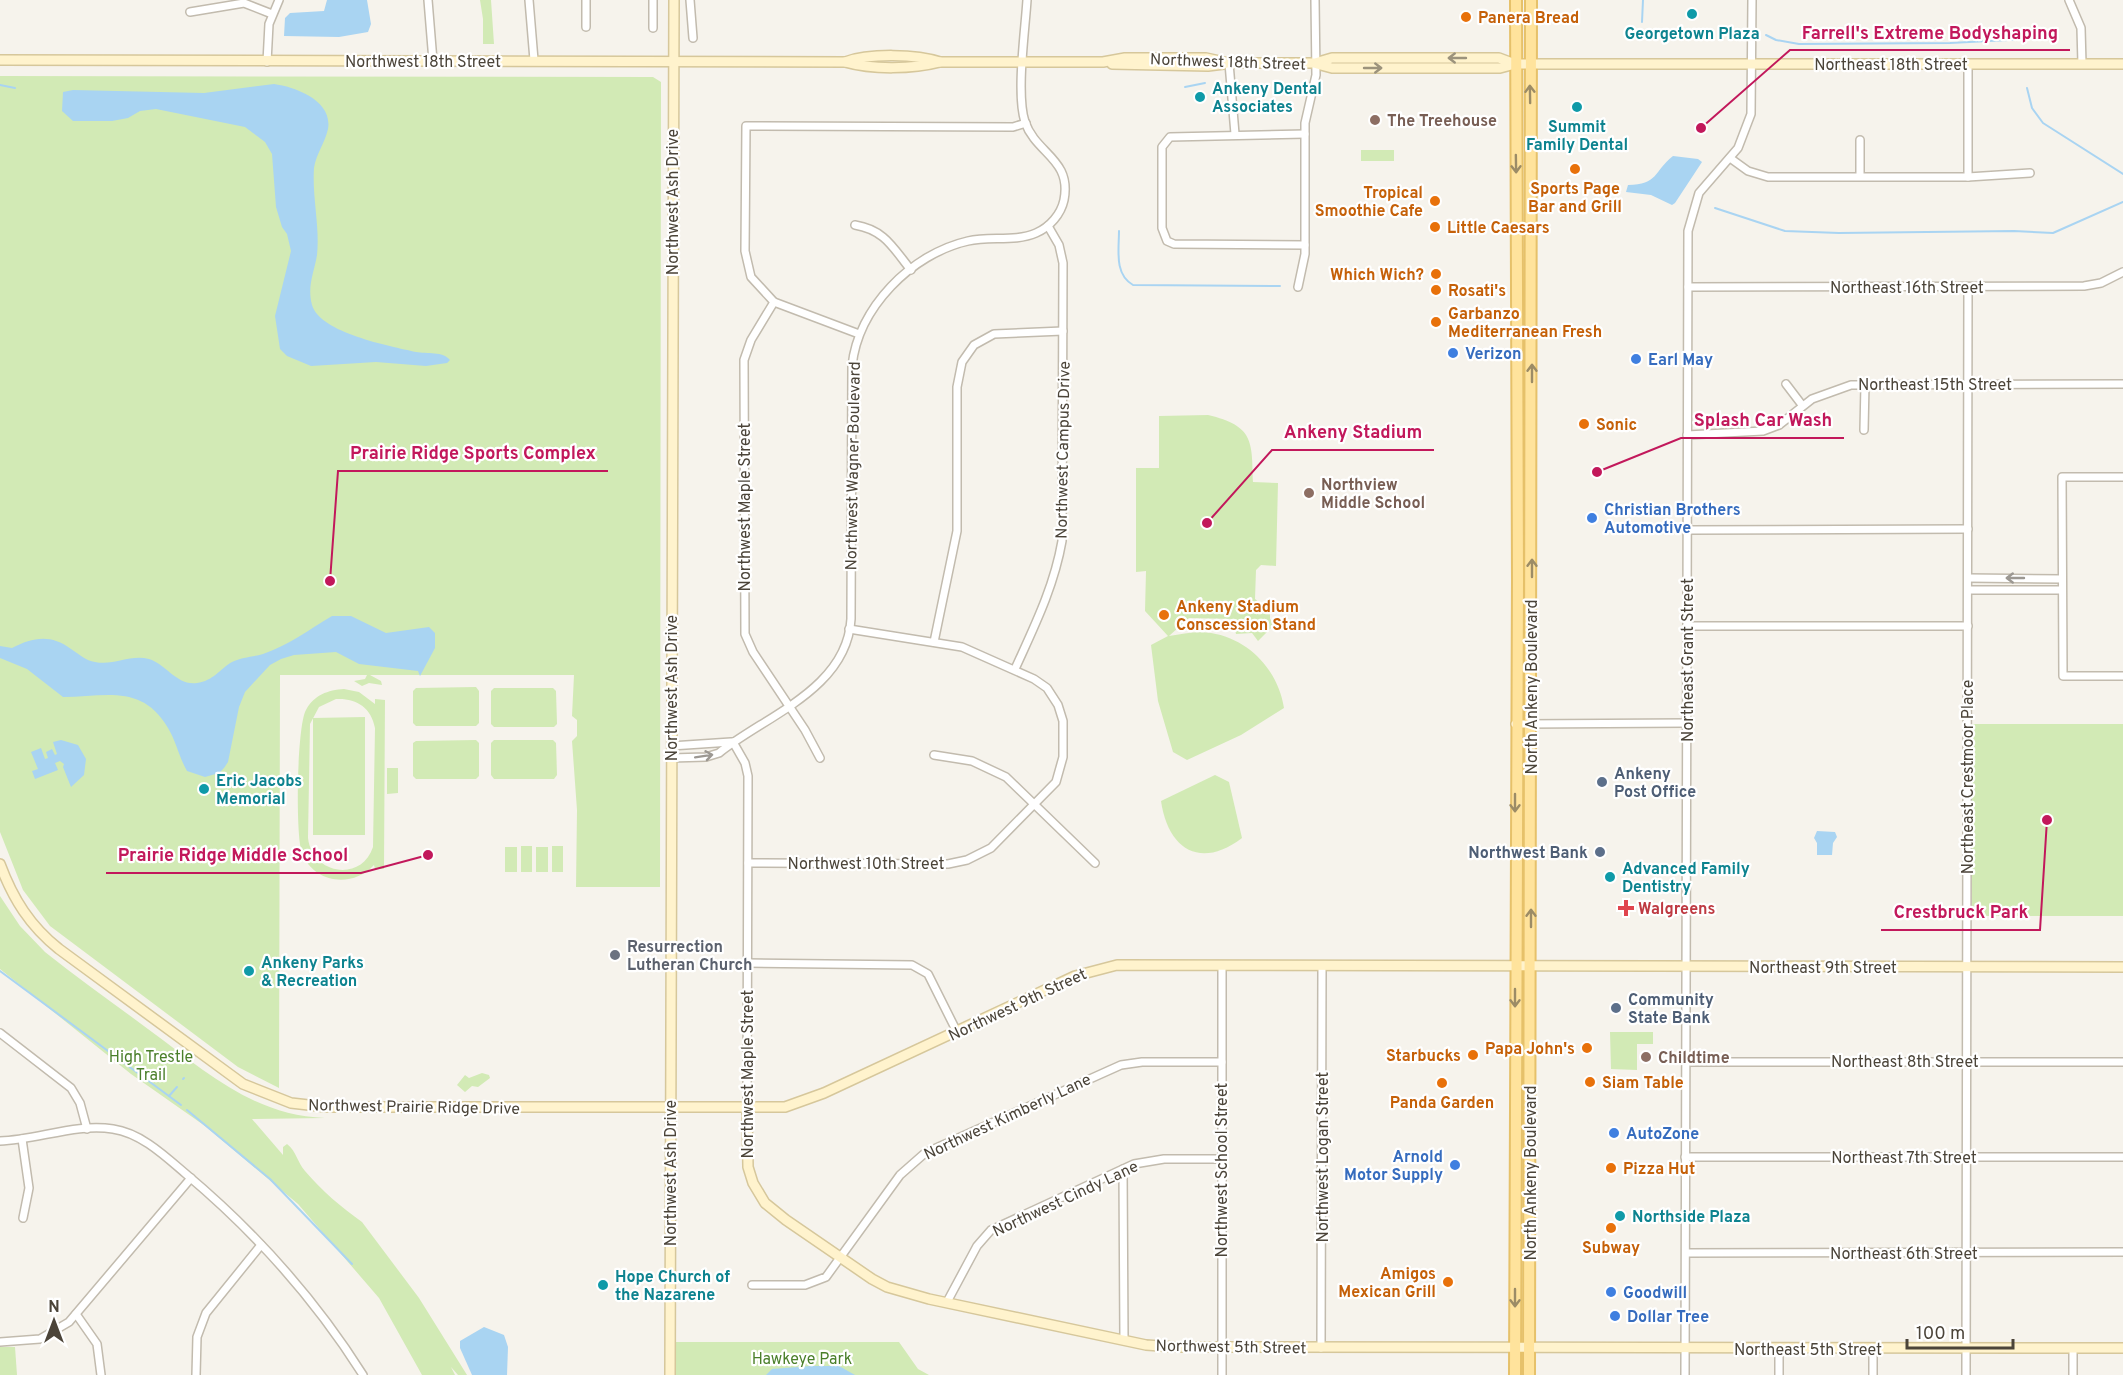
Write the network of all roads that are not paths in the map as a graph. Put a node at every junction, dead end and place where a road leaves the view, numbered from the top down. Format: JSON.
{"nodes":[{"id":1,"x":279,"y":0,"type":"edge"},
{"id":2,"x":428,"y":0,"type":"edge"},
{"id":3,"x":529,"y":0,"type":"edge"},
{"id":4,"x":586,"y":0,"type":"edge"},
{"id":5,"x":653,"y":0,"type":"edge"},
{"id":6,"x":674,"y":0,"type":"edge"},
{"id":7,"x":690,"y":0,"type":"edge"},
{"id":8,"x":1027,"y":0,"type":"edge"},
{"id":9,"x":1315,"y":0,"type":"edge"},
{"id":10,"x":1516,"y":0,"type":"edge"},
{"id":11,"x":1531,"y":0,"type":"edge"},
{"id":12,"x":1752,"y":0,"type":"edge"},
{"id":13,"x":2069,"y":0,"type":"edge"},
{"id":14,"x":190,"y":12,"type":"dead end"},
{"id":15,"x":272,"y":14,"type":"junction"},
{"id":16,"x":586,"y":27,"type":"dead end"},
{"id":17,"x":653,"y":28,"type":"dead end"},
{"id":18,"x":693,"y":38,"type":"dead end"},
{"id":19,"x":0,"y":60,"type":"edge"},
{"id":20,"x":534,"y":60,"type":"junction"},
{"id":21,"x":433,"y":61,"type":"junction"},
{"id":22,"x":673,"y":61,"type":"junction"},
{"id":23,"x":267,"y":62,"type":"junction"},
{"id":24,"x":1023,"y":62,"type":"junction"},
{"id":25,"x":1229,"y":63,"type":"junction"},
{"id":26,"x":1315,"y":63,"type":"junction"},
{"id":27,"x":1968,"y":63,"type":"junction"},
{"id":28,"x":1515,"y":64,"type":"junction"},
{"id":29,"x":1530,"y":64,"type":"junction"},
{"id":30,"x":1751,"y":64,"type":"junction"},
{"id":31,"x":2082,"y":64,"type":"junction"},
{"id":32,"x":2123,"y":64,"type":"edge"},
{"id":33,"x":1026,"y":123,"type":"junction"},
{"id":34,"x":1235,"y":134,"type":"junction"},
{"id":35,"x":1305,"y":134,"type":"junction"},
{"id":36,"x":1860,"y":140,"type":"dead end"},
{"id":37,"x":1730,"y":158,"type":"junction"},
{"id":38,"x":2030,"y":173,"type":"dead end"},
{"id":39,"x":1860,"y":176,"type":"junction"},
{"id":40,"x":1968,"y":177,"type":"junction"},
{"id":41,"x":855,"y":225,"type":"dead end"},
{"id":42,"x":1048,"y":226,"type":"junction"},
{"id":43,"x":1305,"y":245,"type":"junction"},
{"id":44,"x":911,"y":270,"type":"junction"},
{"id":45,"x":2123,"y":272,"type":"edge"},
{"id":46,"x":1298,"y":287,"type":"dead end"},
{"id":47,"x":1688,"y":287,"type":"junction"},
{"id":48,"x":1968,"y":287,"type":"junction"},
{"id":49,"x":774,"y":302,"type":"junction"},
{"id":50,"x":1063,"y":331,"type":"junction"},
{"id":51,"x":859,"y":334,"type":"junction"},
{"id":52,"x":1786,"y":384,"type":"dead end"},
{"id":53,"x":1865,"y":384,"type":"junction"},
{"id":54,"x":1968,"y":384,"type":"junction"},
{"id":55,"x":2123,"y":384,"type":"edge"},
{"id":56,"x":1802,"y":405,"type":"junction"},
{"id":57,"x":1864,"y":430,"type":"dead end"},
{"id":58,"x":1687,"y":435,"type":"junction"},
{"id":59,"x":2123,"y":477,"type":"edge"},
{"id":60,"x":1968,"y":529,"type":"junction"},
{"id":61,"x":1688,"y":530,"type":"junction"},
{"id":62,"x":1968,"y":578,"type":"junction"},
{"id":63,"x":2062,"y":579,"type":"junction"},
{"id":64,"x":1968,"y":590,"type":"junction"},
{"id":65,"x":2062,"y":590,"type":"junction"},
{"id":66,"x":1687,"y":626,"type":"junction"},
{"id":67,"x":1968,"y":626,"type":"junction"},
{"id":68,"x":849,"y":629,"type":"junction"},
{"id":69,"x":934,"y":642,"type":"junction"},
{"id":70,"x":1015,"y":669,"type":"junction"},
{"id":71,"x":2123,"y":676,"type":"edge"},
{"id":72,"x":789,"y":706,"type":"junction"},
{"id":73,"x":1686,"y":723,"type":"junction"},
{"id":74,"x":1515,"y":724,"type":"junction"},
{"id":75,"x":1531,"y":724,"type":"junction"},
{"id":76,"x":733,"y":742,"type":"junction"},
{"id":77,"x":671,"y":746,"type":"junction"},
{"id":78,"x":934,"y":755,"type":"dead end"},
{"id":79,"x":671,"y":758,"type":"junction"},
{"id":80,"x":820,"y":758,"type":"dead end"},
{"id":81,"x":1035,"y":804,"type":"junction"},
{"id":82,"x":748,"y":863,"type":"junction"},
{"id":83,"x":1095,"y":863,"type":"dead end"},
{"id":84,"x":0,"y":864,"type":"edge"},
{"id":85,"x":747,"y":963,"type":"junction"},
{"id":86,"x":1221,"y":966,"type":"junction"},
{"id":87,"x":1523,"y":966,"type":"junction"},
{"id":88,"x":1322,"y":967,"type":"junction"},
{"id":89,"x":1687,"y":967,"type":"junction"},
{"id":90,"x":1967,"y":967,"type":"junction"},
{"id":91,"x":2123,"y":967,"type":"edge"},
{"id":92,"x":957,"y":1032,"type":"junction"},
{"id":93,"x":0,"y":1033,"type":"edge"},
{"id":94,"x":1967,"y":1061,"type":"junction"},
{"id":95,"x":1222,"y":1062,"type":"junction"},
{"id":96,"x":1686,"y":1062,"type":"junction"},
{"id":97,"x":2123,"y":1062,"type":"edge"},
{"id":98,"x":670,"y":1107,"type":"junction"},
{"id":99,"x":747,"y":1107,"type":"junction"},
{"id":100,"x":87,"y":1129,"type":"junction"},
{"id":101,"x":22,"y":1139,"type":"junction"},
{"id":102,"x":0,"y":1141,"type":"edge"},
{"id":103,"x":1685,"y":1157,"type":"junction"},
{"id":104,"x":1967,"y":1157,"type":"junction"},
{"id":105,"x":2123,"y":1157,"type":"edge"},
{"id":106,"x":1221,"y":1159,"type":"junction"},
{"id":107,"x":1123,"y":1169,"type":"junction"},
{"id":108,"x":191,"y":1178,"type":"junction"},
{"id":109,"x":23,"y":1218,"type":"dead end"},
{"id":110,"x":261,"y":1245,"type":"junction"},
{"id":111,"x":1967,"y":1252,"type":"junction"},
{"id":112,"x":2123,"y":1252,"type":"edge"},
{"id":113,"x":1686,"y":1253,"type":"junction"},
{"id":114,"x":841,"y":1258,"type":"junction"},
{"id":115,"x":752,"y":1285,"type":"dead end"},
{"id":116,"x":947,"y":1302,"type":"junction"},
{"id":117,"x":76,"y":1314,"type":"junction"},
{"id":118,"x":1124,"y":1340,"type":"junction"},
{"id":119,"x":0,"y":1342,"type":"edge"},
{"id":120,"x":1221,"y":1347,"type":"junction"},
{"id":121,"x":1321,"y":1348,"type":"junction"},
{"id":122,"x":2073,"y":1348,"type":"junction"},
{"id":123,"x":2123,"y":1348,"type":"edge"},
{"id":124,"x":1515,"y":1349,"type":"junction"},
{"id":125,"x":1685,"y":1349,"type":"junction"},
{"id":126,"x":1779,"y":1349,"type":"junction"},
{"id":127,"x":1873,"y":1349,"type":"junction"},
{"id":128,"x":1529,"y":1350,"type":"junction"},
{"id":129,"x":1966,"y":1350,"type":"junction"},
{"id":130,"x":100,"y":1375,"type":"edge"},
{"id":131,"x":196,"y":1375,"type":"edge"},
{"id":132,"x":363,"y":1375,"type":"edge"},
{"id":133,"x":669,"y":1375,"type":"edge"},
{"id":134,"x":1222,"y":1375,"type":"edge"},
{"id":135,"x":1515,"y":1375,"type":"edge"},
{"id":136,"x":1529,"y":1375,"type":"edge"},
{"id":137,"x":1684,"y":1375,"type":"edge"},
{"id":138,"x":1779,"y":1375,"type":"edge"},
{"id":139,"x":1873,"y":1375,"type":"edge"},
{"id":140,"x":1966,"y":1375,"type":"edge"},
{"id":141,"x":2073,"y":1375,"type":"edge"}],
"edges":[{"from":1,"to":15,"type":"street"},
{"from":2,"to":21,"type":"street"},
{"from":3,"to":20,"type":"street"},
{"from":4,"to":16,"type":"street"},
{"from":5,"to":17,"type":"street"},
{"from":6,"to":22,"type":"street","name":"Northwest Ash Drive"},
{"from":7,"to":18,"type":"street"},
{"from":8,"to":24,"type":"street"},
{"from":9,"to":26,"type":"street"},
{"from":10,"to":28,"type":"main road","name":"North Ankeny Boulevard"},
{"from":11,"to":29,"type":"main road","name":"North Ankeny Boulevard"},
{"from":12,"to":30,"type":"street","name":"Northeast Grant Street"},
{"from":13,"to":31,"type":"street"},
{"from":14,"to":15,"type":"street"},
{"from":15,"to":23,"type":"street"},
{"from":19,"to":23,"type":"street","name":"Northwest 18th Street"},
{"from":20,"to":21,"type":"street","name":"Northwest 18th Street"},
{"from":20,"to":22,"type":"street","name":"Northwest 18th Street"},
{"from":21,"to":23,"type":"street","name":"Northwest 18th Street"},
{"from":22,"to":24,"type":"street","name":"Northwest 18th Street"},
{"from":22,"to":77,"type":"street","name":"Northwest Ash Drive"},
{"from":24,"to":25,"type":"street","name":"Northwest 18th Street"},
{"from":24,"to":33,"type":"street"},
{"from":25,"to":26,"type":"street","name":"Northwest 18th Street"},
{"from":25,"to":34,"type":"street"},
{"from":26,"to":28,"type":"street","name":"Northwest 18th Street"},
{"from":26,"to":35,"type":"street"},
{"from":27,"to":30,"type":"street","name":"Northeast 18th Street"},
{"from":27,"to":31,"type":"street","name":"Northeast 18th Street"},
{"from":27,"to":40,"type":"street"},
{"from":28,"to":29,"type":"street","name":"Northeast 18th Street"},
{"from":28,"to":74,"type":"main road","name":"North Ankeny Boulevard","one_way":true},
{"from":29,"to":30,"type":"street","name":"Northeast 18th Street"},
{"from":75,"to":29,"type":"main road","name":"North Ankeny Boulevard","one_way":true},
{"from":30,"to":37,"type":"street","name":"Northeast Grant Street"},
{"from":31,"to":32,"type":"street","name":"Northeast 18th Street"},
{"from":33,"to":42,"type":"street"},
{"from":33,"to":49,"type":"street"},
{"from":34,"to":35,"type":"street"},
{"from":34,"to":43,"type":"street"},
{"from":35,"to":43,"type":"street"},
{"from":36,"to":39,"type":"street"},
{"from":37,"to":39,"type":"street"},
{"from":37,"to":47,"type":"street","name":"Northeast Grant Street"},
{"from":38,"to":40,"type":"street"},
{"from":39,"to":40,"type":"street"},
{"from":41,"to":44,"type":"street"},
{"from":42,"to":44,"type":"street","name":"Northwest Wagner Boulevard"},
{"from":42,"to":50,"type":"street","name":"Northwest Campus Drive"},
{"from":43,"to":46,"type":"street"},
{"from":44,"to":51,"type":"street","name":"Northwest Wagner Boulevard"},
{"from":45,"to":48,"type":"street","name":"Northeast 16th Street"},
{"from":47,"to":48,"type":"street","name":"Northeast 16th Street"},
{"from":47,"to":58,"type":"street","name":"Northeast Grant Street"},
{"from":48,"to":54,"type":"street","name":"Northeast Crestmoor Place"},
{"from":49,"to":51,"type":"street"},
{"from":49,"to":72,"type":"street","name":"Northwest Maple Street"},
{"from":50,"to":69,"type":"street"},
{"from":50,"to":70,"type":"street","name":"Northwest Campus Drive"},
{"from":51,"to":68,"type":"street","name":"Northwest Wagner Boulevard"},
{"from":52,"to":56,"type":"street"},
{"from":53,"to":54,"type":"street","name":"Northeast 15th Street"},
{"from":53,"to":56,"type":"street","name":"Northeast 15th Street"},
{"from":53,"to":57,"type":"street"},
{"from":54,"to":55,"type":"street","name":"Northeast 15th Street"},
{"from":54,"to":60,"type":"street","name":"Northeast Crestmoor Place"},
{"from":56,"to":58,"type":"street","name":"Northeast 15th Street"},
{"from":58,"to":61,"type":"street","name":"Northeast Grant Street"},
{"from":59,"to":63,"type":"street"},
{"from":60,"to":61,"type":"street"},
{"from":60,"to":62,"type":"street","name":"Northeast Crestmoor Place"},
{"from":61,"to":66,"type":"street","name":"Northeast Grant Street"},
{"from":63,"to":62,"type":"street","one_way":true},
{"from":62,"to":64,"type":"street","name":"Northeast Crestmoor Place"},
{"from":63,"to":65,"type":"street"},
{"from":64,"to":65,"type":"street"},
{"from":64,"to":67,"type":"street","name":"Northeast Crestmoor Place"},
{"from":65,"to":71,"type":"street"},
{"from":66,"to":67,"type":"street"},
{"from":66,"to":73,"type":"street","name":"Northeast Grant Street"},
{"from":67,"to":90,"type":"street","name":"Northeast Crestmoor Place"},
{"from":68,"to":69,"type":"street","name":"Northwest 10th Street"},
{"from":68,"to":72,"type":"street","name":"Northwest Wagner Boulevard"},
{"from":69,"to":70,"type":"street","name":"Northwest 10th Street"},
{"from":70,"to":81,"type":"street","name":"Northwest 10th Street"},
{"from":72,"to":76,"type":"street","name":"Northwest Wagner Boulevard"},
{"from":72,"to":80,"type":"street","name":"Northwest Maple Street"},
{"from":73,"to":75,"type":"street"},
{"from":73,"to":89,"type":"street","name":"Northeast Grant Street"},
{"from":74,"to":75,"type":"street"},
{"from":74,"to":87,"type":"main road","name":"North Ankeny Boulevard","one_way":true},
{"from":87,"to":75,"type":"main road","name":"North Ankeny Boulevard","one_way":true},
{"from":76,"to":77,"type":"street","name":"Northwest Wagner Boulevard"},
{"from":79,"to":76,"type":"street","name":"Northwest Wagner Boulevard","one_way":true},
{"from":76,"to":82,"type":"street","name":"Northwest Maple Street"},
{"from":77,"to":79,"type":"street","name":"Northwest Ash Drive"},
{"from":78,"to":81,"type":"street"},
{"from":79,"to":98,"type":"street","name":"Northwest Ash Drive"},
{"from":81,"to":82,"type":"street","name":"Northwest 10th Street"},
{"from":81,"to":83,"type":"street"},
{"from":82,"to":85,"type":"street","name":"Northwest Maple Street"},
{"from":84,"to":98,"type":"street","name":"Northwest Prairie Ridge Drive"},
{"from":85,"to":92,"type":"street"},
{"from":85,"to":99,"type":"street","name":"Northwest Maple Street"},
{"from":86,"to":88,"type":"street","name":"Northwest 9th Street"},
{"from":86,"to":92,"type":"street","name":"Northwest 9th Street"},
{"from":86,"to":95,"type":"street","name":"Northwest School Street"},
{"from":87,"to":88,"type":"street","name":"Northwest 9th Street"},
{"from":87,"to":89,"type":"street","name":"Northeast 9th Street"},
{"from":87,"to":124,"type":"main road","name":"North Ankeny Boulevard","one_way":true},
{"from":87,"to":128,"type":"main road","name":"North Ankeny Boulevard"},
{"from":88,"to":121,"type":"street","name":"Northwest Logan Street"},
{"from":89,"to":90,"type":"street","name":"Northeast 9th Street"},
{"from":89,"to":96,"type":"street","name":"Northeast Grant Street"},
{"from":90,"to":91,"type":"street","name":"Northeast 9th Street"},
{"from":90,"to":94,"type":"street","name":"Northeast Crestmoor Place"},
{"from":92,"to":99,"type":"street","name":"Northwest 9th Street"},
{"from":93,"to":100,"type":"street"},
{"from":94,"to":96,"type":"street","name":"Northeast 8th Street"},
{"from":94,"to":97,"type":"street","name":"Northeast 8th Street"},
{"from":94,"to":104,"type":"street","name":"Northeast Crestmoor Place"},
{"from":95,"to":106,"type":"street","name":"Northwest School Street"},
{"from":95,"to":114,"type":"street","name":"Northwest Kimberly Lane"},
{"from":96,"to":103,"type":"street","name":"Northeast Grant Street"},
{"from":98,"to":99,"type":"street","name":"Northwest 9th Street"},
{"from":98,"to":133,"type":"street","name":"Northwest Ash Drive"},
{"from":99,"to":114,"type":"street","name":"Northwest Maple Street"},
{"from":100,"to":101,"type":"street"},
{"from":100,"to":108,"type":"street"},
{"from":101,"to":102,"type":"street"},
{"from":101,"to":109,"type":"street"},
{"from":103,"to":104,"type":"street","name":"Northeast 7th Street"},
{"from":103,"to":113,"type":"street","name":"Northeast Grant Street"},
{"from":104,"to":105,"type":"street","name":"Northeast 7th Street"},
{"from":104,"to":111,"type":"street","name":"Northeast Crestmoor Place"},
{"from":106,"to":107,"type":"street","name":"Northwest Cindy Lane"},
{"from":106,"to":120,"type":"street","name":"Northwest School Street"},
{"from":107,"to":116,"type":"street","name":"Northwest Cindy Lane"},
{"from":107,"to":118,"type":"street"},
{"from":108,"to":110,"type":"street"},
{"from":108,"to":117,"type":"street"},
{"from":110,"to":131,"type":"street"},
{"from":110,"to":132,"type":"street"},
{"from":111,"to":112,"type":"street","name":"Northeast 6th Street"},
{"from":111,"to":113,"type":"street","name":"Northeast 6th Street"},
{"from":111,"to":129,"type":"street","name":"Northeast Crestmoor Place"},
{"from":113,"to":125,"type":"street","name":"Northeast Grant Street"},
{"from":114,"to":115,"type":"street","name":"Northwest Kimberly Lane"},
{"from":114,"to":116,"type":"street","name":"Northwest 5th Street"},
{"from":116,"to":118,"type":"street","name":"Northwest 5th Street"},
{"from":117,"to":119,"type":"street"},
{"from":117,"to":130,"type":"street"},
{"from":118,"to":120,"type":"street","name":"Northwest 5th Street"},
{"from":120,"to":121,"type":"street","name":"Northwest 5th Street"},
{"from":120,"to":134,"type":"street","name":"Northwest School Street"},
{"from":121,"to":124,"type":"street","name":"Northwest 5th Street"},
{"from":122,"to":123,"type":"street","name":"Northeast 5th Street"},
{"from":122,"to":129,"type":"street","name":"Northeast 5th Street"},
{"from":122,"to":141,"type":"street"},
{"from":124,"to":128,"type":"street","name":"Northwest 5th Street"},
{"from":124,"to":135,"type":"main road","name":"North Ankeny Boulevard"},
{"from":125,"to":126,"type":"street","name":"Northeast 5th Street"},
{"from":125,"to":128,"type":"street","name":"Northeast 5th Street"},
{"from":125,"to":137,"type":"street","name":"Northeast Grant Street"},
{"from":126,"to":127,"type":"street","name":"Northeast 5th Street"},
{"from":126,"to":138,"type":"street"},
{"from":127,"to":129,"type":"street","name":"Northeast 5th Street"},
{"from":127,"to":139,"type":"street"},
{"from":128,"to":136,"type":"main road","name":"North Ankeny Boulevard"},
{"from":129,"to":140,"type":"street","name":"Northeast Crestmoor Place"}]}
